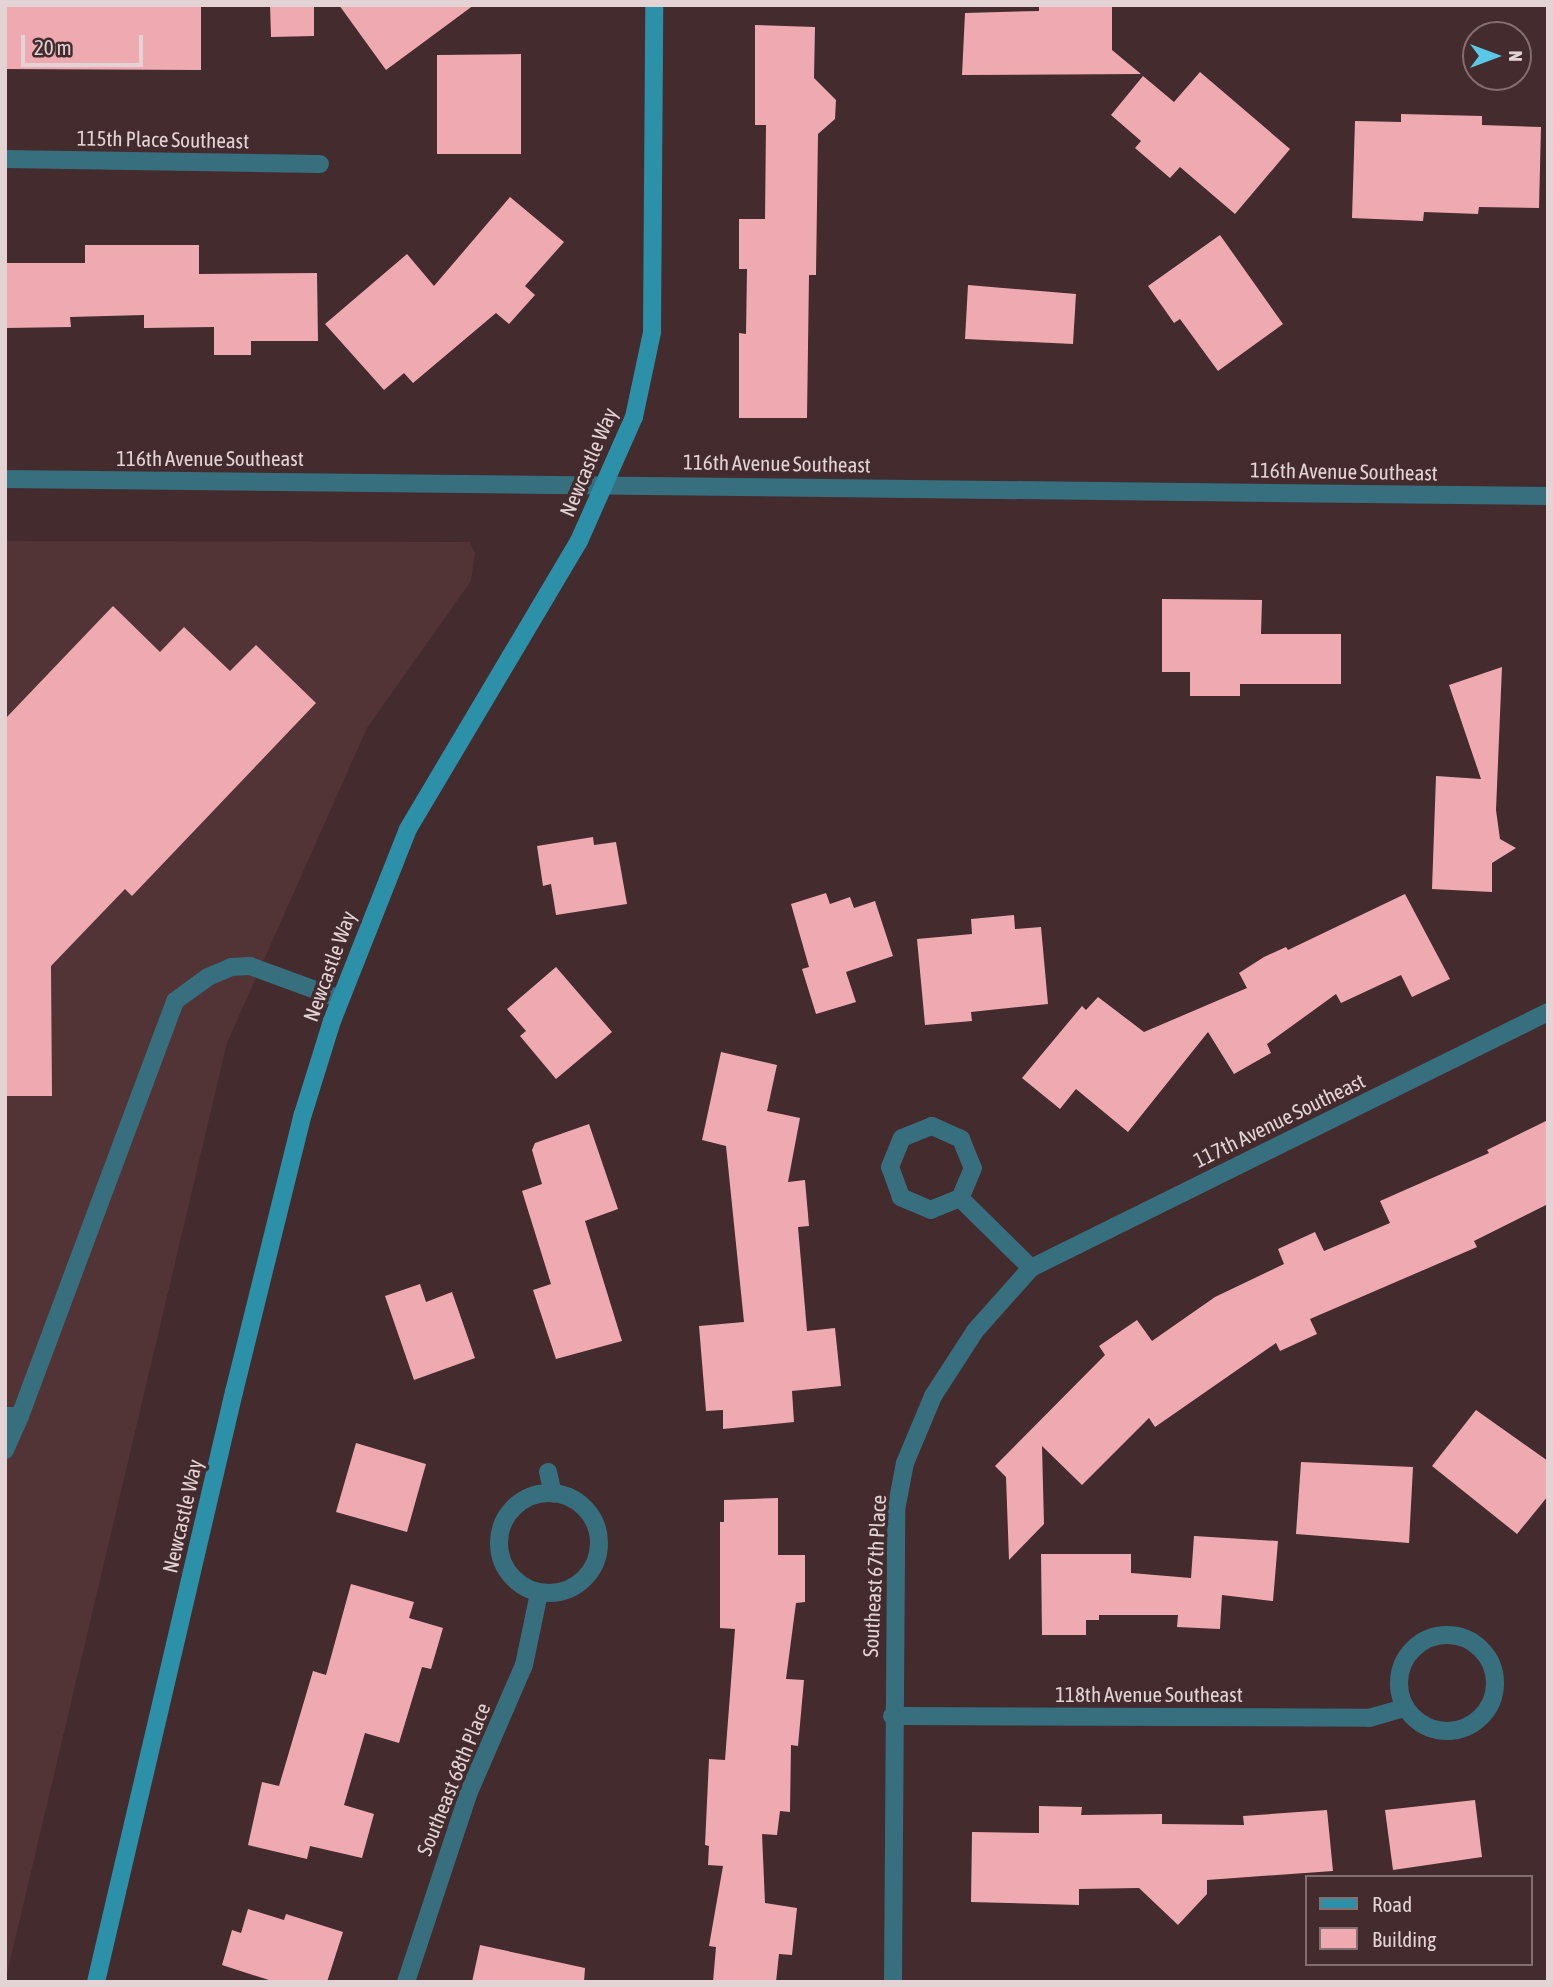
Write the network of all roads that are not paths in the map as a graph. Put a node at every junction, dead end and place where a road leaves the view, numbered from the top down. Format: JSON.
{"nodes":[{"id":1,"x":654,"y":5,"type":"edge"},
{"id":2,"x":5,"y":159,"type":"edge"},
{"id":3,"x":320,"y":164,"type":"dead end"},
{"id":4,"x":5,"y":479,"type":"edge"},
{"id":5,"x":608,"y":483,"type":"junction"},
{"id":6,"x":1548,"y":496,"type":"edge"},
{"id":7,"x":340,"y":999,"type":"junction"},
{"id":8,"x":1548,"y":1012,"type":"edge"},
{"id":9,"x":960,"y":1198,"type":"junction"},
{"id":10,"x":1031,"y":1268,"type":"junction"},
{"id":11,"x":12,"y":1416,"type":"edge"},
{"id":12,"x":5,"y":1450,"type":"edge"},
{"id":13,"x":548,"y":1472,"type":"dead end"},
{"id":14,"x":553,"y":1493,"type":"junction"},
{"id":15,"x":539,"y":1593,"type":"junction"},
{"id":16,"x":1405,"y":1708,"type":"junction"},
{"id":17,"x":892,"y":1716,"type":"junction"},
{"id":18,"x":96,"y":1982,"type":"edge"},
{"id":19,"x":406,"y":1982,"type":"edge"},
{"id":20,"x":893,"y":1982,"type":"edge"}],
"edges":[{"from":1,"to":5,"type":"main road","name":"Newcastle Way"},
{"from":2,"to":3,"type":"street","name":"115th Place Southeast"},
{"from":4,"to":5,"type":"street","name":"116th Avenue Southeast"},
{"from":5,"to":6,"type":"street","name":"116th Avenue Southeast"},
{"from":5,"to":7,"type":"main road","name":"Newcastle Way"},
{"from":7,"to":11,"type":"street"},
{"from":7,"to":18,"type":"main road","name":"Newcastle Way"},
{"from":8,"to":10,"type":"street","name":"117th Avenue Southeast"},
{"from":9,"to":9,"type":"street"},
{"from":9,"to":10,"type":"street"},
{"from":10,"to":17,"type":"street","name":"Southeast 67th Place"},
{"from":11,"to":12,"type":"street"},
{"from":13,"to":14,"type":"street"},
{"from":14,"to":15,"type":"street"},
{"from":14,"to":15,"type":"street"},
{"from":15,"to":19,"type":"street","name":"Southeast 68th Place"},
{"from":16,"to":16,"type":"street"},
{"from":16,"to":17,"type":"street","name":"118th Avenue Southeast"},
{"from":17,"to":20,"type":"street","name":"Southeast 67th Place"}]}
